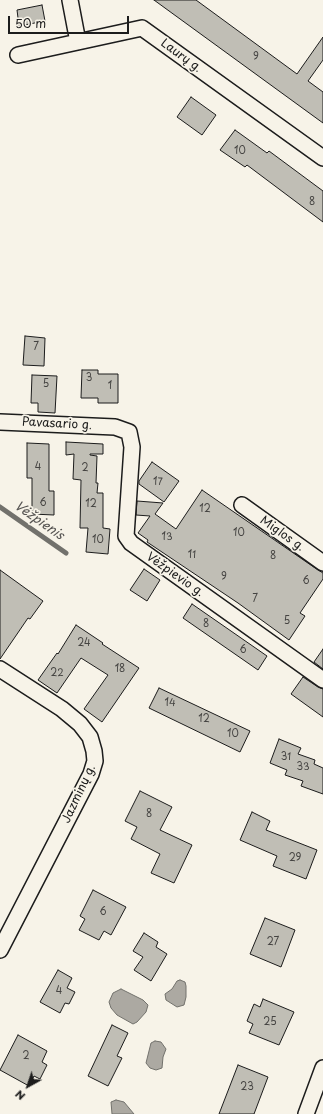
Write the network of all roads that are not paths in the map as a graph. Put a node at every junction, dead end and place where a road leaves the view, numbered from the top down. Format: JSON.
{"nodes":[{"id":1,"x":70,"y":0,"type":"edge"},
{"id":2,"x":78,"y":42,"type":"junction"},
{"id":3,"x":18,"y":55,"type":"dead end"},
{"id":4,"x":323,"y":158,"type":"edge"},
{"id":5,"x":0,"y":422,"type":"edge"},
{"id":6,"x":115,"y":427,"type":"joint"},
{"id":7,"x":242,"y":505,"type":"dead end"},
{"id":8,"x":323,"y":562,"type":"edge"},
{"id":9,"x":0,"y":669,"type":"edge"},
{"id":10,"x":323,"y":680,"type":"edge"},
{"id":11,"x":0,"y":950,"type":"edge"},
{"id":12,"x":323,"y":1068,"type":"edge"},
{"id":13,"x":306,"y":1114,"type":"edge"}],
"edges":[{"from":1,"to":2,"type":"street"},
{"from":2,"to":3,"type":"street","name":"Laurų g."},
{"from":2,"to":4,"type":"street","name":"Laurų g."},
{"from":5,"to":6,"type":"street","name":"Pavasario g."},
{"from":6,"to":10,"type":"street","name":"Vėžpievio g."},
{"from":7,"to":8,"type":"street","name":"Miglos g."},
{"from":9,"to":11,"type":"street","name":"Jazminų g."},
{"from":12,"to":13,"type":"street"}]}
